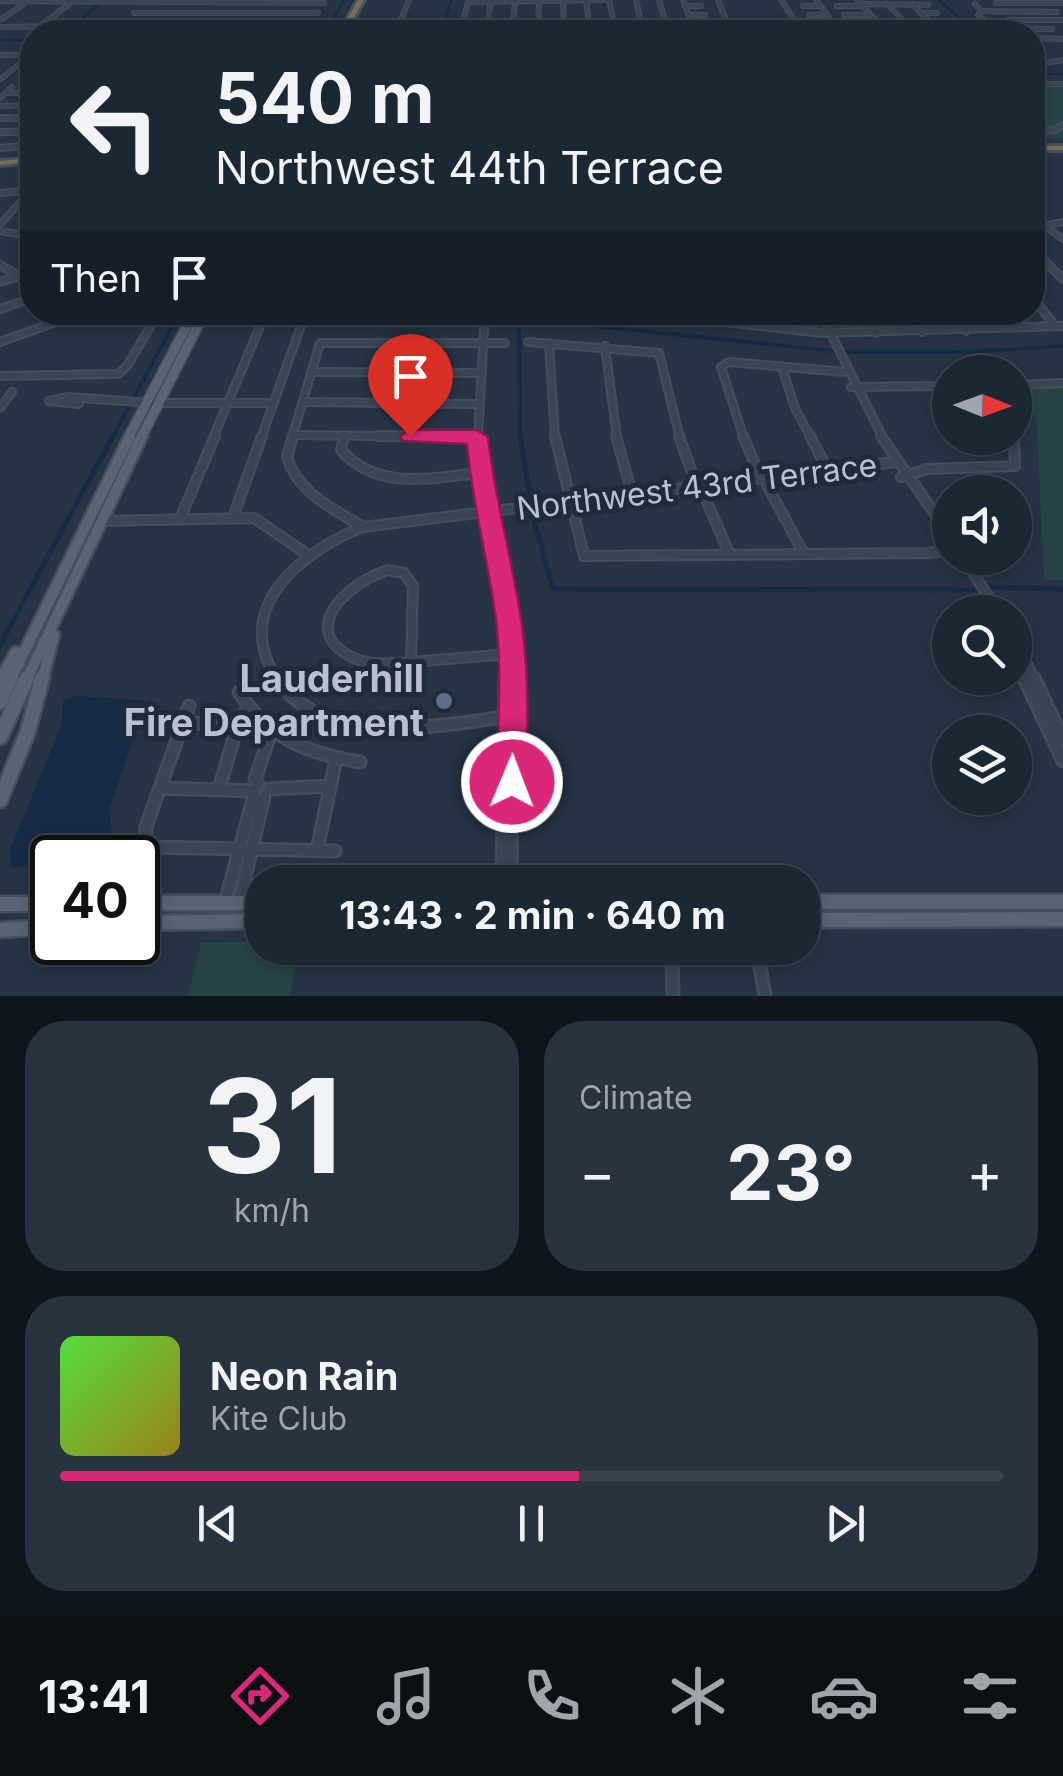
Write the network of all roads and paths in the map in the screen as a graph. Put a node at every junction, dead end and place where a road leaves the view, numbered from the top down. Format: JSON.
{"nodes":[{"id":1,"x":28,"y":0,"type":"edge"},
{"id":2,"x":75,"y":0,"type":"edge"},
{"id":3,"x":608,"y":0,"type":"edge"},
{"id":4,"x":816,"y":0,"type":"edge"},
{"id":5,"x":0,"y":1,"type":"edge"},
{"id":6,"x":491,"y":1,"type":"edge"},
{"id":7,"x":586,"y":1,"type":"edge"},
{"id":8,"x":144,"y":2,"type":"edge"},
{"id":9,"x":234,"y":2,"type":"edge"},
{"id":10,"x":325,"y":2,"type":"edge"},
{"id":11,"x":468,"y":2,"type":"edge"},
{"id":12,"x":515,"y":2,"type":"edge"},
{"id":13,"x":539,"y":2,"type":"edge"},
{"id":14,"x":563,"y":2,"type":"edge"},
{"id":15,"x":1063,"y":2,"type":"edge"},
{"id":16,"x":684,"y":3,"type":"edge"},
{"id":17,"x":996,"y":3,"type":"dead end"},
{"id":18,"x":862,"y":4,"type":"edge"},
{"id":19,"x":888,"y":4,"type":"junction"},
{"id":20,"x":912,"y":4,"type":"junction"},
{"id":21,"x":975,"y":4,"type":"dead end"},
{"id":22,"x":1046,"y":4,"type":"junction"},
{"id":23,"x":928,"y":5,"type":"dead end"},
{"id":24,"x":701,"y":6,"type":"dead end"},
{"id":25,"x":803,"y":6,"type":"dead end"},
{"id":26,"x":820,"y":6,"type":"junction"},
{"id":27,"x":837,"y":6,"type":"dead end"},
{"id":28,"x":982,"y":11,"type":"junction"},
{"id":29,"x":318,"y":12,"type":"junction"},
{"id":30,"x":1057,"y":12,"type":"junction"},
{"id":31,"x":221,"y":13,"type":"junction"},
{"id":32,"x":921,"y":14,"type":"junction"},
{"id":33,"x":937,"y":14,"type":"dead end"},
{"id":34,"x":689,"y":15,"type":"junction"},
{"id":35,"x":705,"y":15,"type":"dead end"},
{"id":36,"x":809,"y":15,"type":"dead end"},
{"id":37,"x":827,"y":15,"type":"junction"},
{"id":38,"x":844,"y":15,"type":"dead end"},
{"id":39,"x":872,"y":15,"type":"junction"},
{"id":40,"x":1063,"y":18,"type":"edge"},
{"id":41,"x":48,"y":20,"type":"edge"},
{"id":42,"x":213,"y":20,"type":"edge"},
{"id":43,"x":313,"y":20,"type":"edge"},
{"id":44,"x":691,"y":20,"type":"edge"},
{"id":45,"x":831,"y":20,"type":"edge"},
{"id":46,"x":876,"y":20,"type":"edge"},
{"id":47,"x":903,"y":20,"type":"edge"},
{"id":48,"x":928,"y":20,"type":"edge"},
{"id":49,"x":984,"y":20,"type":"edge"},
{"id":50,"x":1008,"y":20,"type":"edge"},
{"id":51,"x":1041,"y":20,"type":"joint"},
{"id":52,"x":0,"y":23,"type":"edge"},
{"id":53,"x":1063,"y":61,"type":"edge"},
{"id":54,"x":1045,"y":63,"type":"edge"},
{"id":55,"x":20,"y":64,"type":"edge"},
{"id":56,"x":1045,"y":64,"type":"edge"},
{"id":57,"x":1048,"y":64,"type":"junction"},
{"id":58,"x":0,"y":80,"type":"edge"},
{"id":59,"x":12,"y":88,"type":"dead end"},
{"id":60,"x":3,"y":96,"type":"edge"},
{"id":61,"x":20,"y":204,"type":"edge"},
{"id":62,"x":1063,"y":222,"type":"edge"},
{"id":63,"x":1046,"y":227,"type":"joint"},
{"id":64,"x":0,"y":228,"type":"edge"},
{"id":65,"x":1063,"y":239,"type":"edge"},
{"id":66,"x":1045,"y":262,"type":"edge"},
{"id":67,"x":0,"y":265,"type":"edge"},
{"id":68,"x":19,"y":276,"type":"joint"},
{"id":69,"x":1063,"y":279,"type":"edge"},
{"id":70,"x":0,"y":282,"type":"edge"},
{"id":71,"x":48,"y":325,"type":"edge"},
{"id":72,"x":151,"y":325,"type":"edge"},
{"id":73,"x":188,"y":325,"type":"edge"},
{"id":74,"x":197,"y":325,"type":"edge"},
{"id":75,"x":261,"y":325,"type":"edge"},
{"id":76,"x":301,"y":325,"type":"edge"},
{"id":77,"x":484,"y":325,"type":"edge"},
{"id":78,"x":749,"y":325,"type":"edge"},
{"id":79,"x":825,"y":325,"type":"edge"},
{"id":80,"x":872,"y":325,"type":"edge"},
{"id":81,"x":918,"y":325,"type":"edge"},
{"id":82,"x":963,"y":325,"type":"edge"},
{"id":83,"x":1008,"y":325,"type":"edge"},
{"id":84,"x":1059,"y":326,"type":"edge"},
{"id":85,"x":1010,"y":328,"type":"junction"},
{"id":86,"x":966,"y":331,"type":"junction"},
{"id":87,"x":828,"y":332,"type":"junction"},
{"id":88,"x":876,"y":332,"type":"junction"},
{"id":89,"x":922,"y":332,"type":"junction"},
{"id":90,"x":0,"y":342,"type":"edge"},
{"id":91,"x":528,"y":342,"type":"dead end"},
{"id":92,"x":505,"y":343,"type":"dead end"},
{"id":93,"x":549,"y":343,"type":"junction"},
{"id":94,"x":482,"y":344,"type":"junction"},
{"id":95,"x":605,"y":346,"type":"junction"},
{"id":96,"x":782,"y":368,"type":"junction"},
{"id":97,"x":313,"y":372,"type":"junction"},
{"id":98,"x":844,"y":372,"type":"junction"},
{"id":99,"x":480,"y":373,"type":"junction"},
{"id":100,"x":0,"y":376,"type":"edge"},
{"id":101,"x":1063,"y":383,"type":"edge"},
{"id":102,"x":1032,"y":385,"type":"edge"},
{"id":103,"x":851,"y":386,"type":"junction"},
{"id":104,"x":932,"y":386,"type":"edge"},
{"id":105,"x":12,"y":392,"type":"dead end"},
{"id":106,"x":54,"y":402,"type":"dead end"},
{"id":107,"x":152,"y":402,"type":"junction"},
{"id":108,"x":228,"y":402,"type":"junction"},
{"id":109,"x":303,"y":402,"type":"junction"},
{"id":110,"x":274,"y":403,"type":"junction"},
{"id":111,"x":477,"y":404,"type":"junction"},
{"id":112,"x":0,"y":408,"type":"edge"},
{"id":113,"x":292,"y":435,"type":"junction"},
{"id":114,"x":344,"y":436,"type":"junction"},
{"id":115,"x":477,"y":437,"type":"junction"},
{"id":116,"x":1015,"y":455,"type":"edge"},
{"id":117,"x":892,"y":463,"type":"junction"},
{"id":118,"x":828,"y":470,"type":"junction"},
{"id":119,"x":479,"y":472,"type":"junction"},
{"id":120,"x":902,"y":476,"type":"junction"},
{"id":121,"x":764,"y":481,"type":"junction"},
{"id":122,"x":700,"y":490,"type":"junction"},
{"id":123,"x":632,"y":494,"type":"junction"},
{"id":124,"x":566,"y":502,"type":"junction"},
{"id":125,"x":94,"y":505,"type":"junction"},
{"id":126,"x":486,"y":512,"type":"junction"},
{"id":127,"x":233,"y":516,"type":"junction"},
{"id":128,"x":932,"y":517,"type":"edge"},
{"id":129,"x":180,"y":519,"type":"junction"},
{"id":130,"x":99,"y":521,"type":"junction"},
{"id":131,"x":363,"y":527,"type":"junction"},
{"id":132,"x":932,"y":552,"type":"edge"},
{"id":133,"x":307,"y":554,"type":"junction"},
{"id":134,"x":804,"y":554,"type":"junction"},
{"id":135,"x":730,"y":555,"type":"junction"},
{"id":136,"x":45,"y":604,"type":"junction"},
{"id":137,"x":63,"y":606,"type":"junction"},
{"id":138,"x":509,"y":654,"type":"junction"},
{"id":139,"x":411,"y":662,"type":"junction"},
{"id":140,"x":1032,"y":674,"type":"edge"},
{"id":141,"x":0,"y":680,"type":"edge"},
{"id":142,"x":239,"y":692,"type":"dead end"},
{"id":143,"x":1032,"y":695,"type":"edge"},
{"id":144,"x":0,"y":702,"type":"edge"},
{"id":145,"x":189,"y":706,"type":"dead end"},
{"id":146,"x":247,"y":709,"type":"junction"},
{"id":147,"x":508,"y":717,"type":"junction"},
{"id":148,"x":183,"y":723,"type":"junction"},
{"id":149,"x":238,"y":724,"type":"junction"},
{"id":150,"x":271,"y":732,"type":"junction"},
{"id":151,"x":0,"y":737,"type":"edge"},
{"id":152,"x":1063,"y":739,"type":"edge"},
{"id":153,"x":1062,"y":757,"type":"edge"},
{"id":154,"x":336,"y":759,"type":"junction"},
{"id":155,"x":360,"y":762,"type":"dead end"},
{"id":156,"x":330,"y":786,"type":"junction"},
{"id":157,"x":160,"y":788,"type":"junction"},
{"id":158,"x":219,"y":789,"type":"junction"},
{"id":159,"x":260,"y":791,"type":"junction"},
{"id":160,"x":0,"y":800,"type":"edge"},
{"id":161,"x":246,"y":848,"type":"junction"},
{"id":162,"x":317,"y":850,"type":"junction"},
{"id":163,"x":334,"y":850,"type":"dead end"},
{"id":164,"x":503,"y":865,"type":"edge"},
{"id":165,"x":511,"y":865,"type":"edge"},
{"id":166,"x":820,"y":902,"type":"edge"},
{"id":167,"x":852,"y":902,"type":"junction"},
{"id":168,"x":1063,"y":902,"type":"edge"},
{"id":169,"x":232,"y":903,"type":"junction"},
{"id":170,"x":245,"y":903,"type":"edge"},
{"id":171,"x":0,"y":904,"type":"edge"},
{"id":172,"x":30,"y":904,"type":"edge"},
{"id":173,"x":160,"y":904,"type":"edge"},
{"id":174,"x":820,"y":910,"type":"edge"},
{"id":175,"x":1063,"y":919,"type":"edge"},
{"id":176,"x":820,"y":920,"type":"edge"},
{"id":177,"x":832,"y":920,"type":"junction"},
{"id":178,"x":245,"y":921,"type":"edge"},
{"id":179,"x":160,"y":923,"type":"edge"},
{"id":180,"x":30,"y":928,"type":"edge"},
{"id":181,"x":0,"y":930,"type":"edge"},
{"id":182,"x":674,"y":965,"type":"edge"},
{"id":183,"x":760,"y":965,"type":"edge"},
{"id":184,"x":675,"y":978,"type":"junction"},
{"id":185,"x":673,"y":996,"type":"edge"},
{"id":186,"x":680,"y":996,"type":"edge"},
{"id":187,"x":765,"y":996,"type":"edge"}],
"edges":[{"from":1,"to":2,"type":"street"},
{"from":1,"to":5,"type":"street"},
{"from":1,"to":52,"type":"street"},
{"from":2,"to":8,"type":"street"},
{"from":2,"to":41,"type":"street"},
{"from":3,"to":7,"type":"street"},
{"from":4,"to":26,"type":"street"},
{"from":6,"to":11,"type":"street"},
{"from":6,"to":12,"type":"street"},
{"from":7,"to":14,"type":"street"},
{"from":8,"to":9,"type":"street"},
{"from":8,"to":31,"type":"street"},
{"from":9,"to":10,"type":"street"},
{"from":9,"to":31,"type":"street"},
{"from":10,"to":29,"type":"street"},
{"from":12,"to":13,"type":"street"},
{"from":13,"to":14,"type":"street"},
{"from":15,"to":22,"type":"street"},
{"from":16,"to":24,"type":"street"},
{"from":16,"to":34,"type":"street"},
{"from":17,"to":22,"type":"street"},
{"from":18,"to":19,"type":"street"},
{"from":18,"to":27,"type":"street"},
{"from":18,"to":39,"type":"street"},
{"from":19,"to":20,"type":"street"},
{"from":19,"to":47,"type":"street"},
{"from":20,"to":23,"type":"street"},
{"from":20,"to":32,"type":"street"},
{"from":21,"to":28,"type":"street"},
{"from":22,"to":30,"type":"street"},
{"from":25,"to":26,"type":"street"},
{"from":26,"to":37,"type":"street"},
{"from":28,"to":30,"type":"street"},
{"from":28,"to":49,"type":"street"},
{"from":29,"to":31,"type":"street"},
{"from":29,"to":43,"type":"street"},
{"from":30,"to":40,"type":"street"},
{"from":31,"to":42,"type":"street"},
{"from":32,"to":33,"type":"street"},
{"from":32,"to":48,"type":"street"},
{"from":34,"to":35,"type":"street"},
{"from":34,"to":44,"type":"street"},
{"from":36,"to":37,"type":"street"},
{"from":37,"to":45,"type":"street"},
{"from":38,"to":39,"type":"street"},
{"from":39,"to":46,"type":"street"},
{"from":40,"to":51,"type":"street"},
{"from":50,"to":51,"type":"street"},
{"from":53,"to":57,"type":"street"},
{"from":54,"to":57,"type":"street"},
{"from":55,"to":58,"type":"street"},
{"from":56,"to":57,"type":"street"},
{"from":59,"to":60,"type":"street"},
{"from":61,"to":64,"type":"street"},
{"from":62,"to":63,"type":"street"},
{"from":63,"to":65,"type":"street"},
{"from":66,"to":69,"type":"street"},
{"from":67,"to":68,"type":"street"},
{"from":68,"to":70,"type":"street"},
{"from":71,"to":90,"type":"street"},
{"from":72,"to":100,"type":"street"},
{"from":73,"to":107,"type":"main road"},
{"from":74,"to":107,"type":"main road"},
{"from":75,"to":108,"type":"street"},
{"from":76,"to":110,"type":"street"},
{"from":77,"to":94,"type":"street"},
{"from":78,"to":87,"type":"street"},
{"from":79,"to":87,"type":"street"},
{"from":80,"to":88,"type":"street"},
{"from":81,"to":89,"type":"street"},
{"from":82,"to":86,"type":"street"},
{"from":83,"to":85,"type":"street"},
{"from":84,"to":85,"type":"street"},
{"from":85,"to":86,"type":"street"},
{"from":86,"to":89,"type":"street"},
{"from":87,"to":88,"type":"street"},
{"from":87,"to":98,"type":"street"},
{"from":88,"to":89,"type":"street"},
{"from":91,"to":93,"type":"street"},
{"from":92,"to":94,"type":"street"},
{"from":93,"to":95,"type":"street"},
{"from":93,"to":124,"type":"street"},
{"from":94,"to":97,"type":"street"},
{"from":94,"to":99,"type":"street"},
{"from":95,"to":122,"type":"street"},
{"from":95,"to":123,"type":"street"},
{"from":96,"to":98,"type":"street"},
{"from":96,"to":118,"type":"street"},
{"from":96,"to":121,"type":"street"},
{"from":97,"to":99,"type":"street"},
{"from":97,"to":109,"type":"street"},
{"from":98,"to":103,"type":"street"},
{"from":99,"to":111,"type":"street"},
{"from":101,"to":102,"type":"street"},
{"from":103,"to":104,"type":"street"},
{"from":103,"to":117,"type":"street"},
{"from":105,"to":112,"type":"street"},
{"from":106,"to":107,"type":"street"},
{"from":107,"to":108,"type":"street"},
{"from":107,"to":125,"type":"main road"},
{"from":107,"to":130,"type":"main road"},
{"from":108,"to":110,"type":"street"},
{"from":108,"to":129,"type":"street"},
{"from":109,"to":111,"type":"street"},
{"from":109,"to":113,"type":"street"},
{"from":110,"to":127,"type":"street"},
{"from":111,"to":115,"type":"street"},
{"from":113,"to":114,"type":"street"},
{"from":113,"to":131,"type":"street"},
{"from":114,"to":115,"type":"street"},
{"from":114,"to":119,"type":"street"},
{"from":115,"to":119,"type":"street"},
{"from":116,"to":120,"type":"street"},
{"from":117,"to":118,"type":"street","name":"Northwest 43rd Terrace"},
{"from":117,"to":120,"type":"street"},
{"from":118,"to":121,"type":"street","name":"Northwest 43rd Terrace"},
{"from":119,"to":126,"type":"street"},
{"from":120,"to":128,"type":"street"},
{"from":121,"to":122,"type":"street","name":"Northwest 43rd Terrace"},
{"from":121,"to":134,"type":"street"},
{"from":122,"to":123,"type":"street","name":"Northwest 43rd Terrace"},
{"from":122,"to":135,"type":"street"},
{"from":123,"to":124,"type":"street","name":"Northwest 43rd Terrace"},
{"from":124,"to":126,"type":"street","name":"Northwest 43rd Terrace"},
{"from":124,"to":135,"type":"street"},
{"from":125,"to":130,"type":"main road"},
{"from":125,"to":136,"type":"main road"},
{"from":126,"to":131,"type":"street","name":"Northwest 43rd Terrace"},
{"from":126,"to":138,"type":"street"},
{"from":127,"to":129,"type":"street"},
{"from":127,"to":133,"type":"street"},
{"from":129,"to":130,"type":"street"},
{"from":130,"to":137,"type":"main road"},
{"from":131,"to":133,"type":"street","name":"Northwest 43rd Terrace"},
{"from":132,"to":134,"type":"street"},
{"from":133,"to":147,"type":"street","name":"Northwest 43rd Terrace"},
{"from":134,"to":135,"type":"street"},
{"from":136,"to":141,"type":"main road"},
{"from":136,"to":144,"type":"main road"},
{"from":137,"to":151,"type":"main road"},
{"from":137,"to":160,"type":"main road"},
{"from":138,"to":139,"type":"street"},
{"from":138,"to":147,"type":"street"},
{"from":139,"to":139,"type":"street"},
{"from":140,"to":152,"type":"street"},
{"from":142,"to":146,"type":"street"},
{"from":143,"to":153,"type":"street"},
{"from":145,"to":148,"type":"street"},
{"from":146,"to":149,"type":"street"},
{"from":146,"to":150,"type":"street"},
{"from":147,"to":164,"type":"street"},
{"from":147,"to":165,"type":"street"},
{"from":148,"to":149,"type":"street"},
{"from":148,"to":157,"type":"street"},
{"from":149,"to":158,"type":"street"},
{"from":150,"to":154,"type":"street"},
{"from":150,"to":159,"type":"street"},
{"from":154,"to":155,"type":"street"},
{"from":154,"to":156,"type":"street"},
{"from":156,"to":159,"type":"street"},
{"from":156,"to":162,"type":"street"},
{"from":157,"to":158,"type":"street"},
{"from":157,"to":161,"type":"street"},
{"from":158,"to":159,"type":"street"},
{"from":159,"to":161,"type":"street"},
{"from":161,"to":162,"type":"street"},
{"from":161,"to":169,"type":"street"},
{"from":162,"to":163,"type":"street"},
{"from":166,"to":167,"type":"main road"},
{"from":167,"to":168,"type":"main road"},
{"from":167,"to":177,"type":"main road"},
{"from":169,"to":170,"type":"main road"},
{"from":169,"to":173,"type":"main road"},
{"from":171,"to":172,"type":"main road"},
{"from":174,"to":177,"type":"main road"},
{"from":175,"to":177,"type":"main road"},
{"from":176,"to":177,"type":"main road"},
{"from":178,"to":179,"type":"main road"},
{"from":180,"to":181,"type":"main road"},
{"from":182,"to":184,"type":"street"},
{"from":183,"to":187,"type":"street"},
{"from":184,"to":185,"type":"street"},
{"from":184,"to":186,"type":"street"}]}
